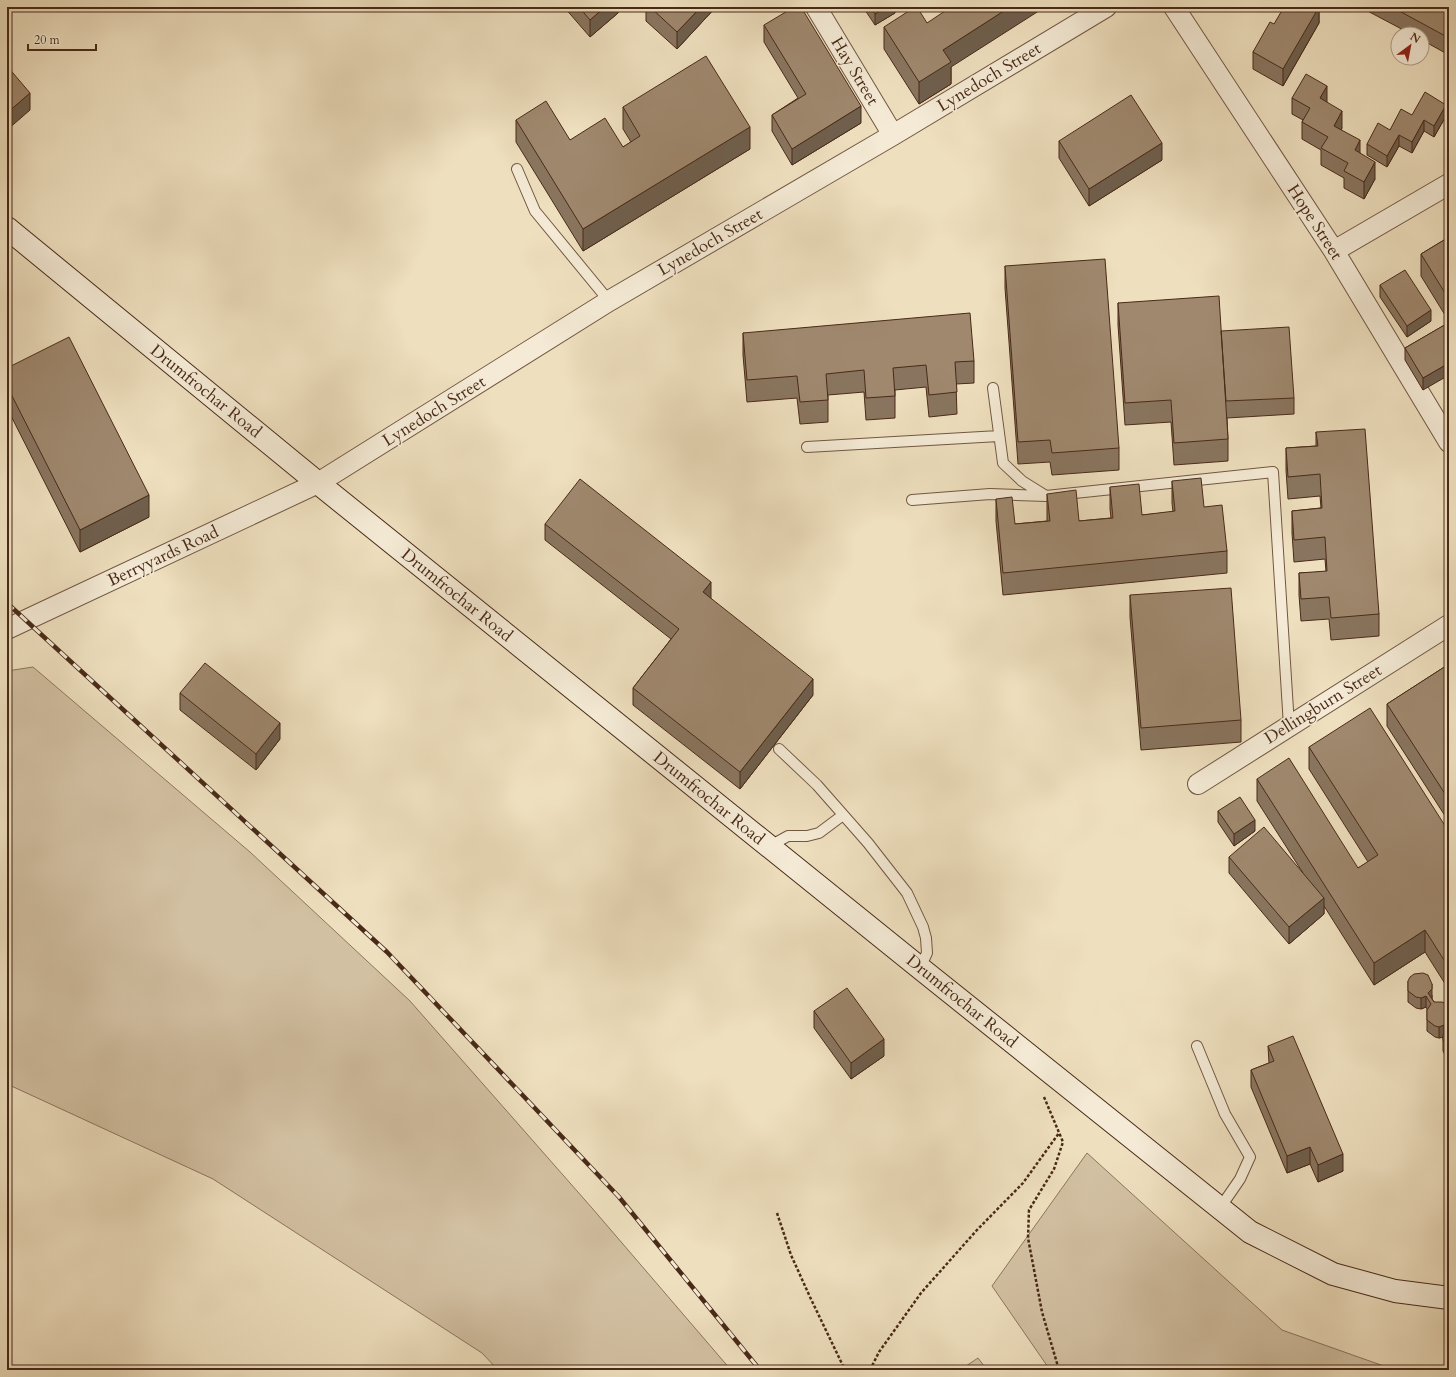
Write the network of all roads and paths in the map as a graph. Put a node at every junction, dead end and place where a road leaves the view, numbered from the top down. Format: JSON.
{"nodes":[{"id":1,"x":816,"y":7,"type":"edge"},
{"id":2,"x":1106,"y":7,"type":"edge"},
{"id":3,"x":1174,"y":7,"type":"edge"},
{"id":4,"x":893,"y":135,"type":"junction"},
{"id":5,"x":517,"y":168,"type":"dead end"},
{"id":6,"x":1449,"y":184,"type":"edge"},
{"id":7,"x":7,"y":228,"type":"edge"},
{"id":8,"x":1334,"y":251,"type":"junction"},
{"id":9,"x":609,"y":301,"type":"junction"},
{"id":10,"x":993,"y":388,"type":"dead end"},
{"id":11,"x":999,"y":436,"type":"junction"},
{"id":12,"x":1449,"y":442,"type":"edge"},
{"id":13,"x":807,"y":447,"type":"dead end"},
{"id":14,"x":318,"y":483,"type":"junction"},
{"id":15,"x":1046,"y":496,"type":"junction"},
{"id":16,"x":912,"y":500,"type":"dead end"},
{"id":17,"x":1449,"y":625,"type":"edge"},
{"id":18,"x":7,"y":629,"type":"edge"},
{"id":19,"x":1289,"y":726,"type":"junction"},
{"id":20,"x":779,"y":749,"type":"dead end"},
{"id":21,"x":1198,"y":784,"type":"dead end"},
{"id":22,"x":843,"y":814,"type":"junction"},
{"id":23,"x":771,"y":848,"type":"junction"},
{"id":24,"x":920,"y":968,"type":"junction"},
{"id":25,"x":1197,"y":1046,"type":"dead end"},
{"id":26,"x":1042,"y":1092,"type":"dead end"},
{"id":27,"x":1059,"y":1133,"type":"junction"},
{"id":28,"x":1220,"y":1208,"type":"junction"},
{"id":29,"x":777,"y":1213,"type":"dead end"},
{"id":30,"x":1449,"y":1298,"type":"edge"},
{"id":31,"x":845,"y":1370,"type":"edge"},
{"id":32,"x":870,"y":1370,"type":"edge"},
{"id":33,"x":1059,"y":1370,"type":"edge"}],
"edges":[{"from":1,"to":4,"type":"street","name":"Hay Street"},
{"from":2,"to":4,"type":"street","name":"Lynedoch Street"},
{"from":3,"to":8,"type":"street","name":"Hope Street"},
{"from":4,"to":9,"type":"street","name":"Lynedoch Street"},
{"from":5,"to":9,"type":"lane"},
{"from":6,"to":8,"type":"street"},
{"from":7,"to":14,"type":"main road","name":"Drumfrochar Road"},
{"from":8,"to":12,"type":"street","name":"Hope Street"},
{"from":9,"to":14,"type":"street","name":"Lynedoch Street"},
{"from":10,"to":11,"type":"lane"},
{"from":11,"to":13,"type":"lane"},
{"from":11,"to":15,"type":"lane"},
{"from":14,"to":18,"type":"street","name":"Berryyards Road"},
{"from":14,"to":23,"type":"main road","name":"Drumfrochar Road"},
{"from":15,"to":16,"type":"lane"},
{"from":15,"to":19,"type":"lane"},
{"from":17,"to":19,"type":"street","name":"Dellingburn Street"},
{"from":19,"to":21,"type":"street","name":"Dellingburn Street"},
{"from":20,"to":22,"type":"lane"},
{"from":22,"to":23,"type":"lane"},
{"from":22,"to":24,"type":"lane"},
{"from":23,"to":24,"type":"main road","name":"Drumfrochar Road"},
{"from":24,"to":28,"type":"main road","name":"Drumfrochar Road"},
{"from":25,"to":28,"type":"lane"},
{"from":26,"to":27,"type":"path"},
{"from":27,"to":32,"type":"path"},
{"from":27,"to":33,"type":"path"},
{"from":28,"to":30,"type":"main road","name":"Drumfrochar Road"},
{"from":29,"to":31,"type":"path"}]}
